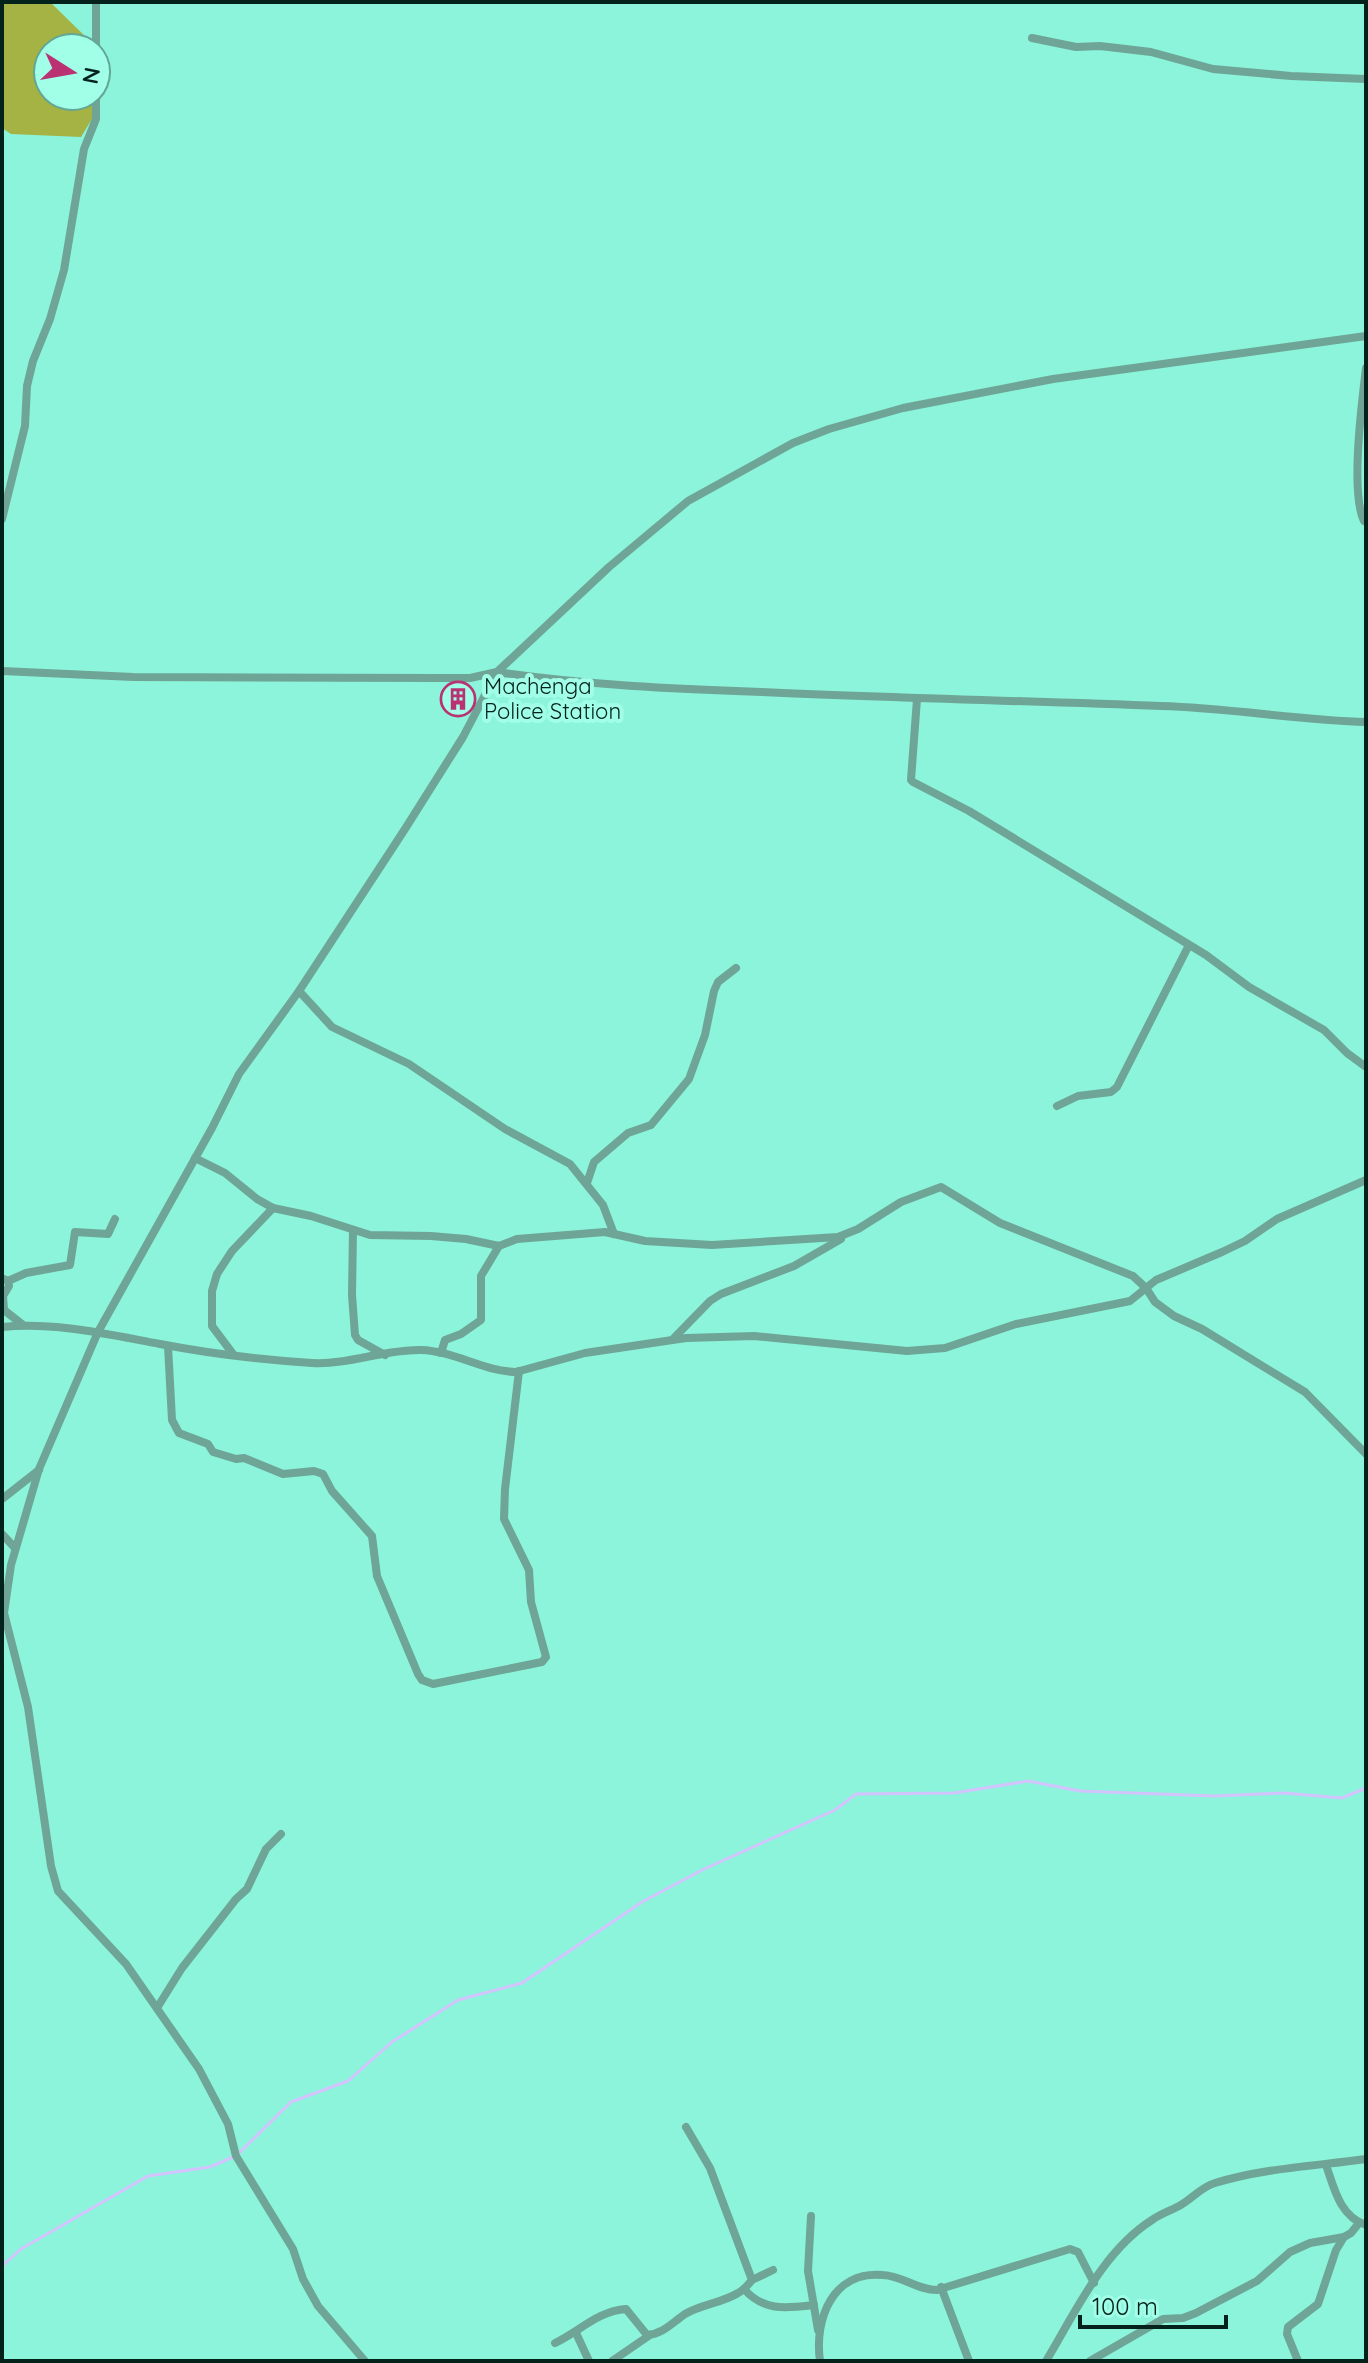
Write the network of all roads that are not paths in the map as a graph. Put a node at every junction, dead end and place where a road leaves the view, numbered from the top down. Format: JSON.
{"nodes":[{"id":1,"x":96,"y":2,"type":"edge"},
{"id":2,"x":1032,"y":38,"type":"dead end"},
{"id":3,"x":1366,"y":79,"type":"edge"},
{"id":4,"x":1366,"y":336,"type":"edge"},
{"id":5,"x":1366,"y":368,"type":"edge"},
{"id":6,"x":2,"y":519,"type":"edge"},
{"id":7,"x":1364,"y":521,"type":"dead end"},
{"id":8,"x":2,"y":671,"type":"edge"},
{"id":9,"x":497,"y":672,"type":"junction"},
{"id":10,"x":917,"y":699,"type":"junction"},
{"id":11,"x":1366,"y":722,"type":"edge"},
{"id":12,"x":1189,"y":945,"type":"junction"},
{"id":13,"x":736,"y":968,"type":"dead end"},
{"id":14,"x":299,"y":991,"type":"junction"},
{"id":15,"x":1366,"y":1067,"type":"edge"},
{"id":16,"x":1057,"y":1106,"type":"dead end"},
{"id":17,"x":195,"y":1158,"type":"junction"},
{"id":18,"x":1366,"y":1180,"type":"edge"},
{"id":19,"x":587,"y":1183,"type":"junction"},
{"id":20,"x":273,"y":1208,"type":"junction"},
{"id":21,"x":115,"y":1219,"type":"dead end"},
{"id":22,"x":353,"y":1230,"type":"junction"},
{"id":23,"x":614,"y":1234,"type":"junction"},
{"id":24,"x":848,"y":1234,"type":"junction"},
{"id":25,"x":499,"y":1246,"type":"junction"},
{"id":26,"x":5,"y":1280,"type":"edge"},
{"id":27,"x":1146,"y":1288,"type":"junction"},
{"id":28,"x":24,"y":1325,"type":"junction"},
{"id":29,"x":2,"y":1327,"type":"edge"},
{"id":30,"x":98,"y":1332,"type":"junction"},
{"id":31,"x":673,"y":1339,"type":"junction"},
{"id":32,"x":168,"y":1346,"type":"junction"},
{"id":33,"x":441,"y":1353,"type":"junction"},
{"id":34,"x":233,"y":1354,"type":"junction"},
{"id":35,"x":385,"y":1355,"type":"junction"},
{"id":36,"x":519,"y":1371,"type":"junction"},
{"id":37,"x":1366,"y":1454,"type":"edge"},
{"id":38,"x":39,"y":1469,"type":"junction"},
{"id":39,"x":2,"y":1499,"type":"edge"},
{"id":40,"x":2,"y":1534,"type":"edge"},
{"id":41,"x":15,"y":1548,"type":"junction"},
{"id":42,"x":281,"y":1834,"type":"dead end"},
{"id":43,"x":157,"y":2008,"type":"junction"},
{"id":44,"x":686,"y":2127,"type":"dead end"},
{"id":45,"x":1366,"y":2159,"type":"edge"},
{"id":46,"x":1326,"y":2165,"type":"junction"},
{"id":47,"x":811,"y":2216,"type":"dead end"},
{"id":48,"x":1363,"y":2224,"type":"edge"},
{"id":49,"x":1344,"y":2237,"type":"junction"},
{"id":50,"x":773,"y":2270,"type":"dead end"},
{"id":51,"x":752,"y":2280,"type":"junction"},
{"id":52,"x":1094,"y":2283,"type":"junction"},
{"id":53,"x":941,"y":2287,"type":"junction"},
{"id":54,"x":744,"y":2289,"type":"junction"},
{"id":55,"x":814,"y":2305,"type":"junction"},
{"id":56,"x":576,"y":2333,"type":"junction"},
{"id":57,"x":650,"y":2335,"type":"junction"},
{"id":58,"x":819,"y":2339,"type":"junction"},
{"id":59,"x":555,"y":2343,"type":"dead end"},
{"id":60,"x":365,"y":2361,"type":"edge"},
{"id":61,"x":589,"y":2361,"type":"edge"},
{"id":62,"x":612,"y":2361,"type":"edge"},
{"id":63,"x":820,"y":2361,"type":"edge"},
{"id":64,"x":969,"y":2361,"type":"edge"},
{"id":65,"x":1046,"y":2361,"type":"edge"},
{"id":66,"x":1090,"y":2361,"type":"edge"},
{"id":67,"x":1298,"y":2361,"type":"edge"}],
"edges":[{"from":1,"to":6,"type":"street"},
{"from":2,"to":3,"type":"street"},
{"from":4,"to":9,"type":"street"},
{"from":5,"to":7,"type":"street"},
{"from":8,"to":9,"type":"street"},
{"from":9,"to":10,"type":"street"},
{"from":9,"to":14,"type":"street"},
{"from":10,"to":11,"type":"street"},
{"from":10,"to":12,"type":"street"},
{"from":12,"to":15,"type":"street"},
{"from":12,"to":16,"type":"street"},
{"from":13,"to":19,"type":"street"},
{"from":14,"to":17,"type":"street"},
{"from":14,"to":19,"type":"street"},
{"from":17,"to":20,"type":"street"},
{"from":17,"to":30,"type":"street"},
{"from":18,"to":27,"type":"street"},
{"from":19,"to":23,"type":"street"},
{"from":20,"to":22,"type":"street"},
{"from":20,"to":34,"type":"street"},
{"from":21,"to":26,"type":"street"},
{"from":22,"to":25,"type":"street"},
{"from":22,"to":35,"type":"street"},
{"from":23,"to":24,"type":"street"},
{"from":23,"to":25,"type":"street"},
{"from":24,"to":27,"type":"street"},
{"from":24,"to":31,"type":"street"},
{"from":25,"to":33,"type":"street"},
{"from":26,"to":28,"type":"street"},
{"from":27,"to":31,"type":"street"},
{"from":27,"to":37,"type":"street"},
{"from":28,"to":29,"type":"street"},
{"from":28,"to":30,"type":"street"},
{"from":30,"to":32,"type":"street"},
{"from":30,"to":38,"type":"street"},
{"from":31,"to":36,"type":"street"},
{"from":32,"to":34,"type":"street"},
{"from":32,"to":36,"type":"street"},
{"from":33,"to":35,"type":"street"},
{"from":33,"to":36,"type":"street"},
{"from":34,"to":35,"type":"street"},
{"from":38,"to":39,"type":"street"},
{"from":38,"to":41,"type":"street"},
{"from":40,"to":41,"type":"street"},
{"from":41,"to":43,"type":"street"},
{"from":42,"to":43,"type":"street"},
{"from":43,"to":60,"type":"street"},
{"from":44,"to":51,"type":"street"},
{"from":45,"to":46,"type":"street"},
{"from":46,"to":48,"type":"street"},
{"from":46,"to":52,"type":"street"},
{"from":47,"to":55,"type":"street"},
{"from":48,"to":49,"type":"street"},
{"from":49,"to":66,"type":"street"},
{"from":49,"to":67,"type":"street"},
{"from":50,"to":51,"type":"street"},
{"from":51,"to":54,"type":"street"},
{"from":52,"to":53,"type":"street"},
{"from":52,"to":65,"type":"street"},
{"from":53,"to":58,"type":"street"},
{"from":53,"to":64,"type":"street"},
{"from":54,"to":55,"type":"street"},
{"from":54,"to":57,"type":"street"},
{"from":55,"to":58,"type":"street"},
{"from":56,"to":57,"type":"street"},
{"from":56,"to":59,"type":"street"},
{"from":56,"to":61,"type":"street"},
{"from":57,"to":62,"type":"street"},
{"from":58,"to":63,"type":"street"}]}
